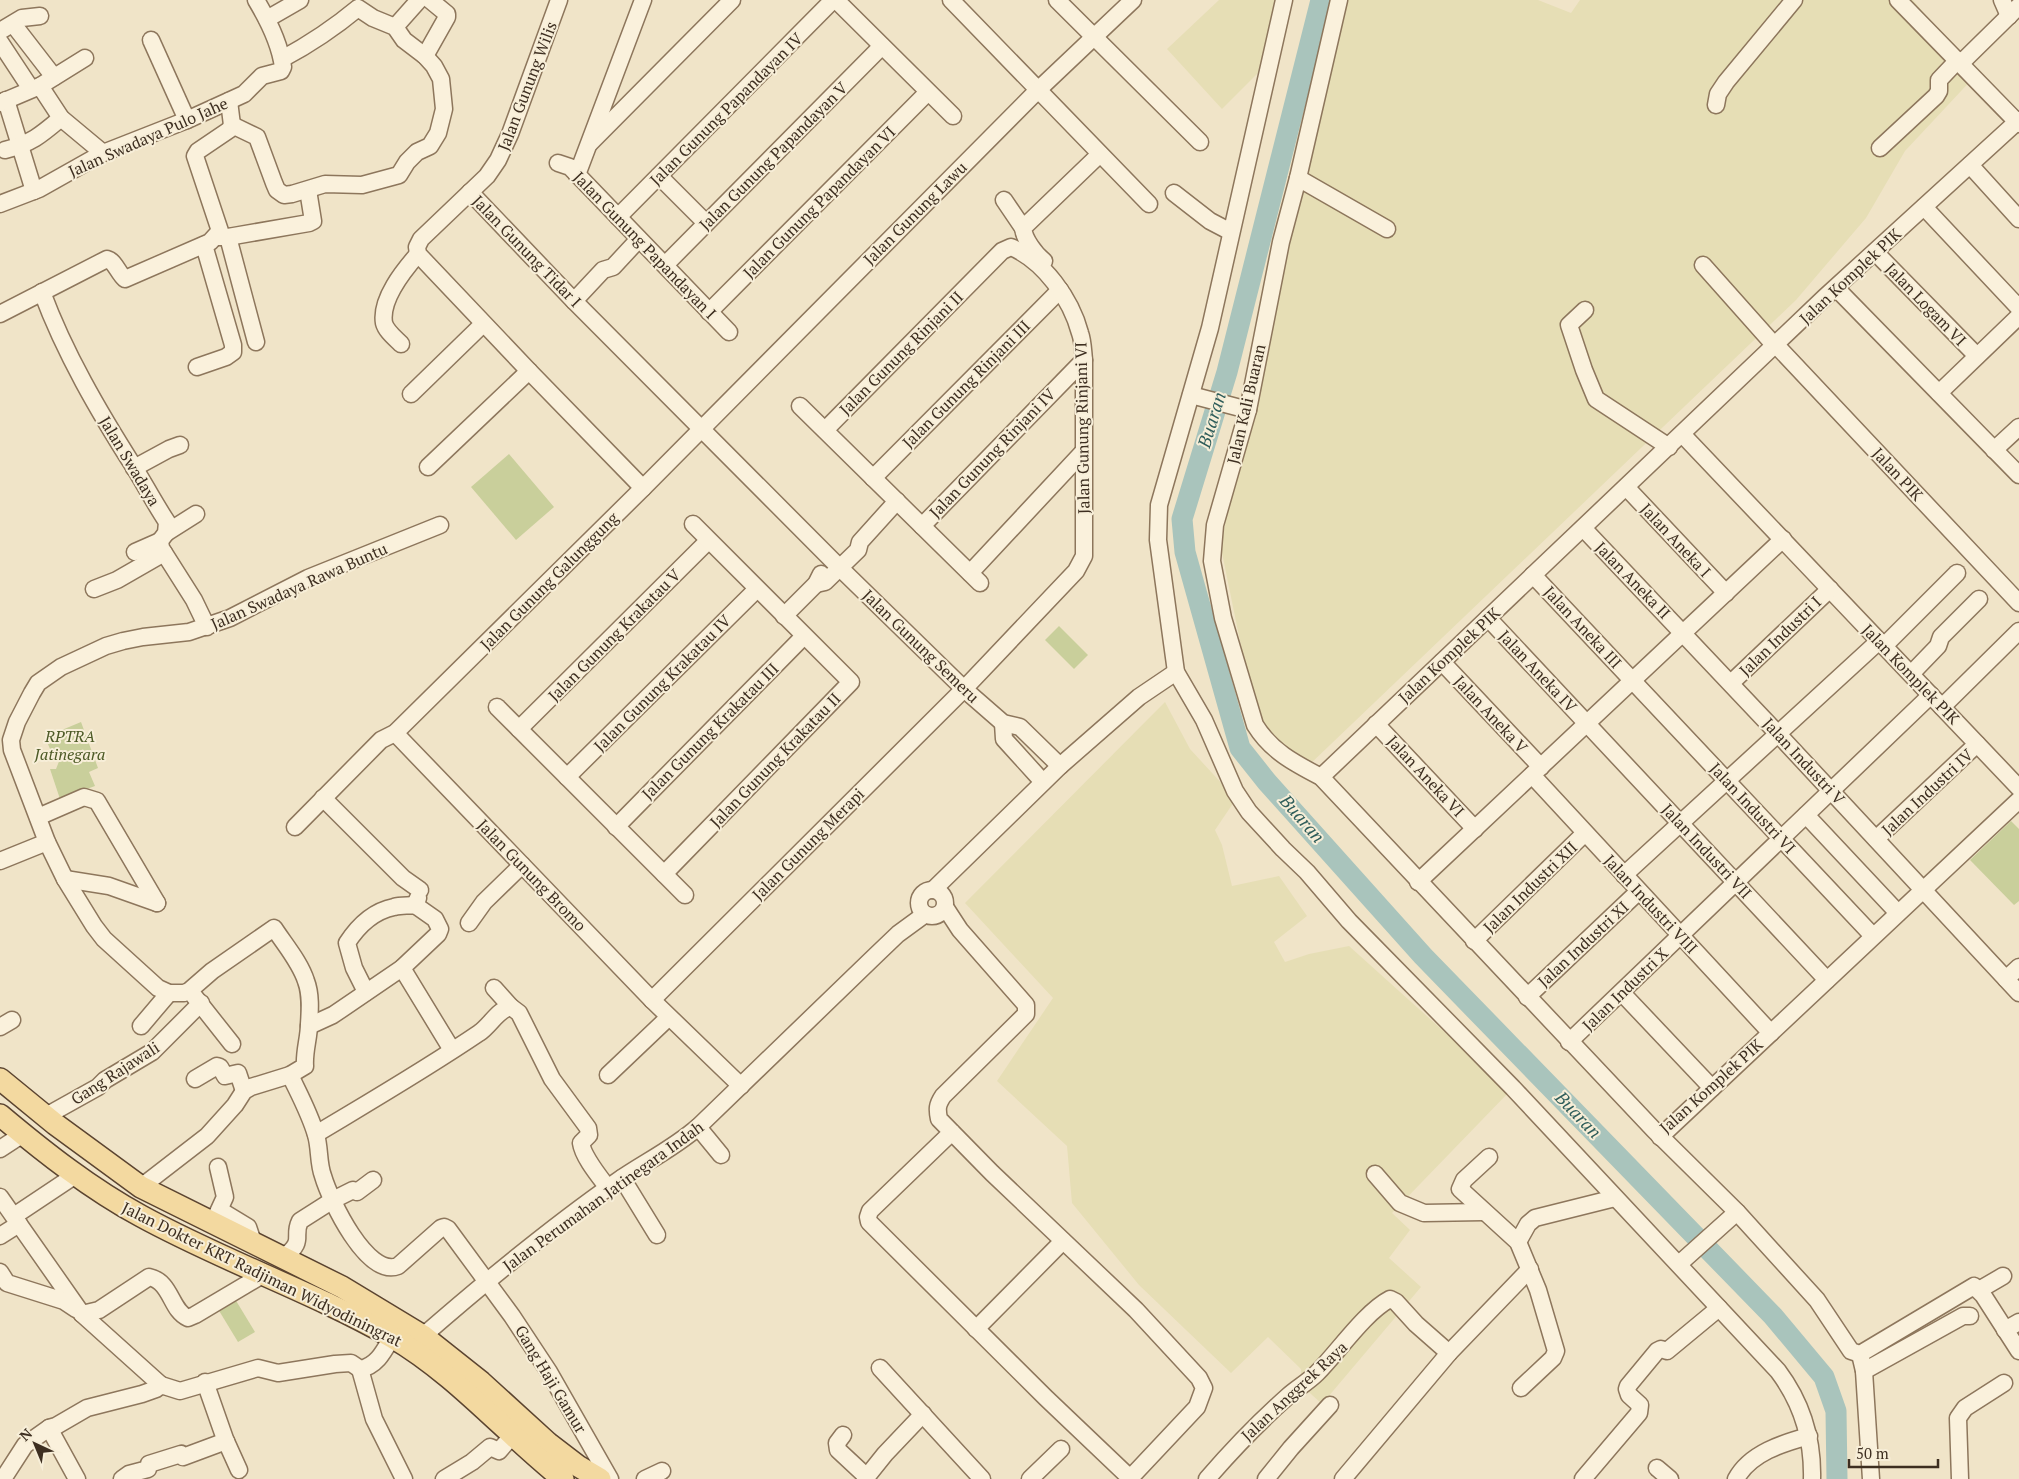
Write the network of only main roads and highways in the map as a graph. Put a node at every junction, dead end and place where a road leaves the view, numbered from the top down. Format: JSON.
{"nodes":[{"id":1,"x":0,"y":1079,"type":"edge"},
{"id":2,"x":0,"y":1115,"type":"edge"},
{"id":3,"x":284,"y":1257,"type":"junction"},
{"id":4,"x":264,"y":1274,"type":"junction"},
{"id":5,"x":418,"y":1343,"type":"junction"},
{"id":6,"x":563,"y":1479,"type":"edge"},
{"id":7,"x":600,"y":1479,"type":"edge"}],
"edges":[{"from":1,"to":3,"type":"main road","name":"Jalan Dokter KRT Radjiman Widyodiningrat"},
{"from":2,"to":4,"type":"main road","name":"Jalan Dokter KRT Radjiman Widyodiningrat"},
{"from":3,"to":4,"type":"main road"},
{"from":3,"to":5,"type":"main road","name":"Jalan Dokter KRT Radjiman Widyodiningrat"},
{"from":4,"to":5,"type":"main road","name":"Jalan Dokter KRT Radjiman Widyodiningrat"},
{"from":5,"to":6,"type":"main road","name":"Jalan Dokter KRT Radjiman Widyodiningrat"},
{"from":5,"to":7,"type":"main road","name":"Jalan Dokter KRT Radjiman Widyodiningrat"}]}
